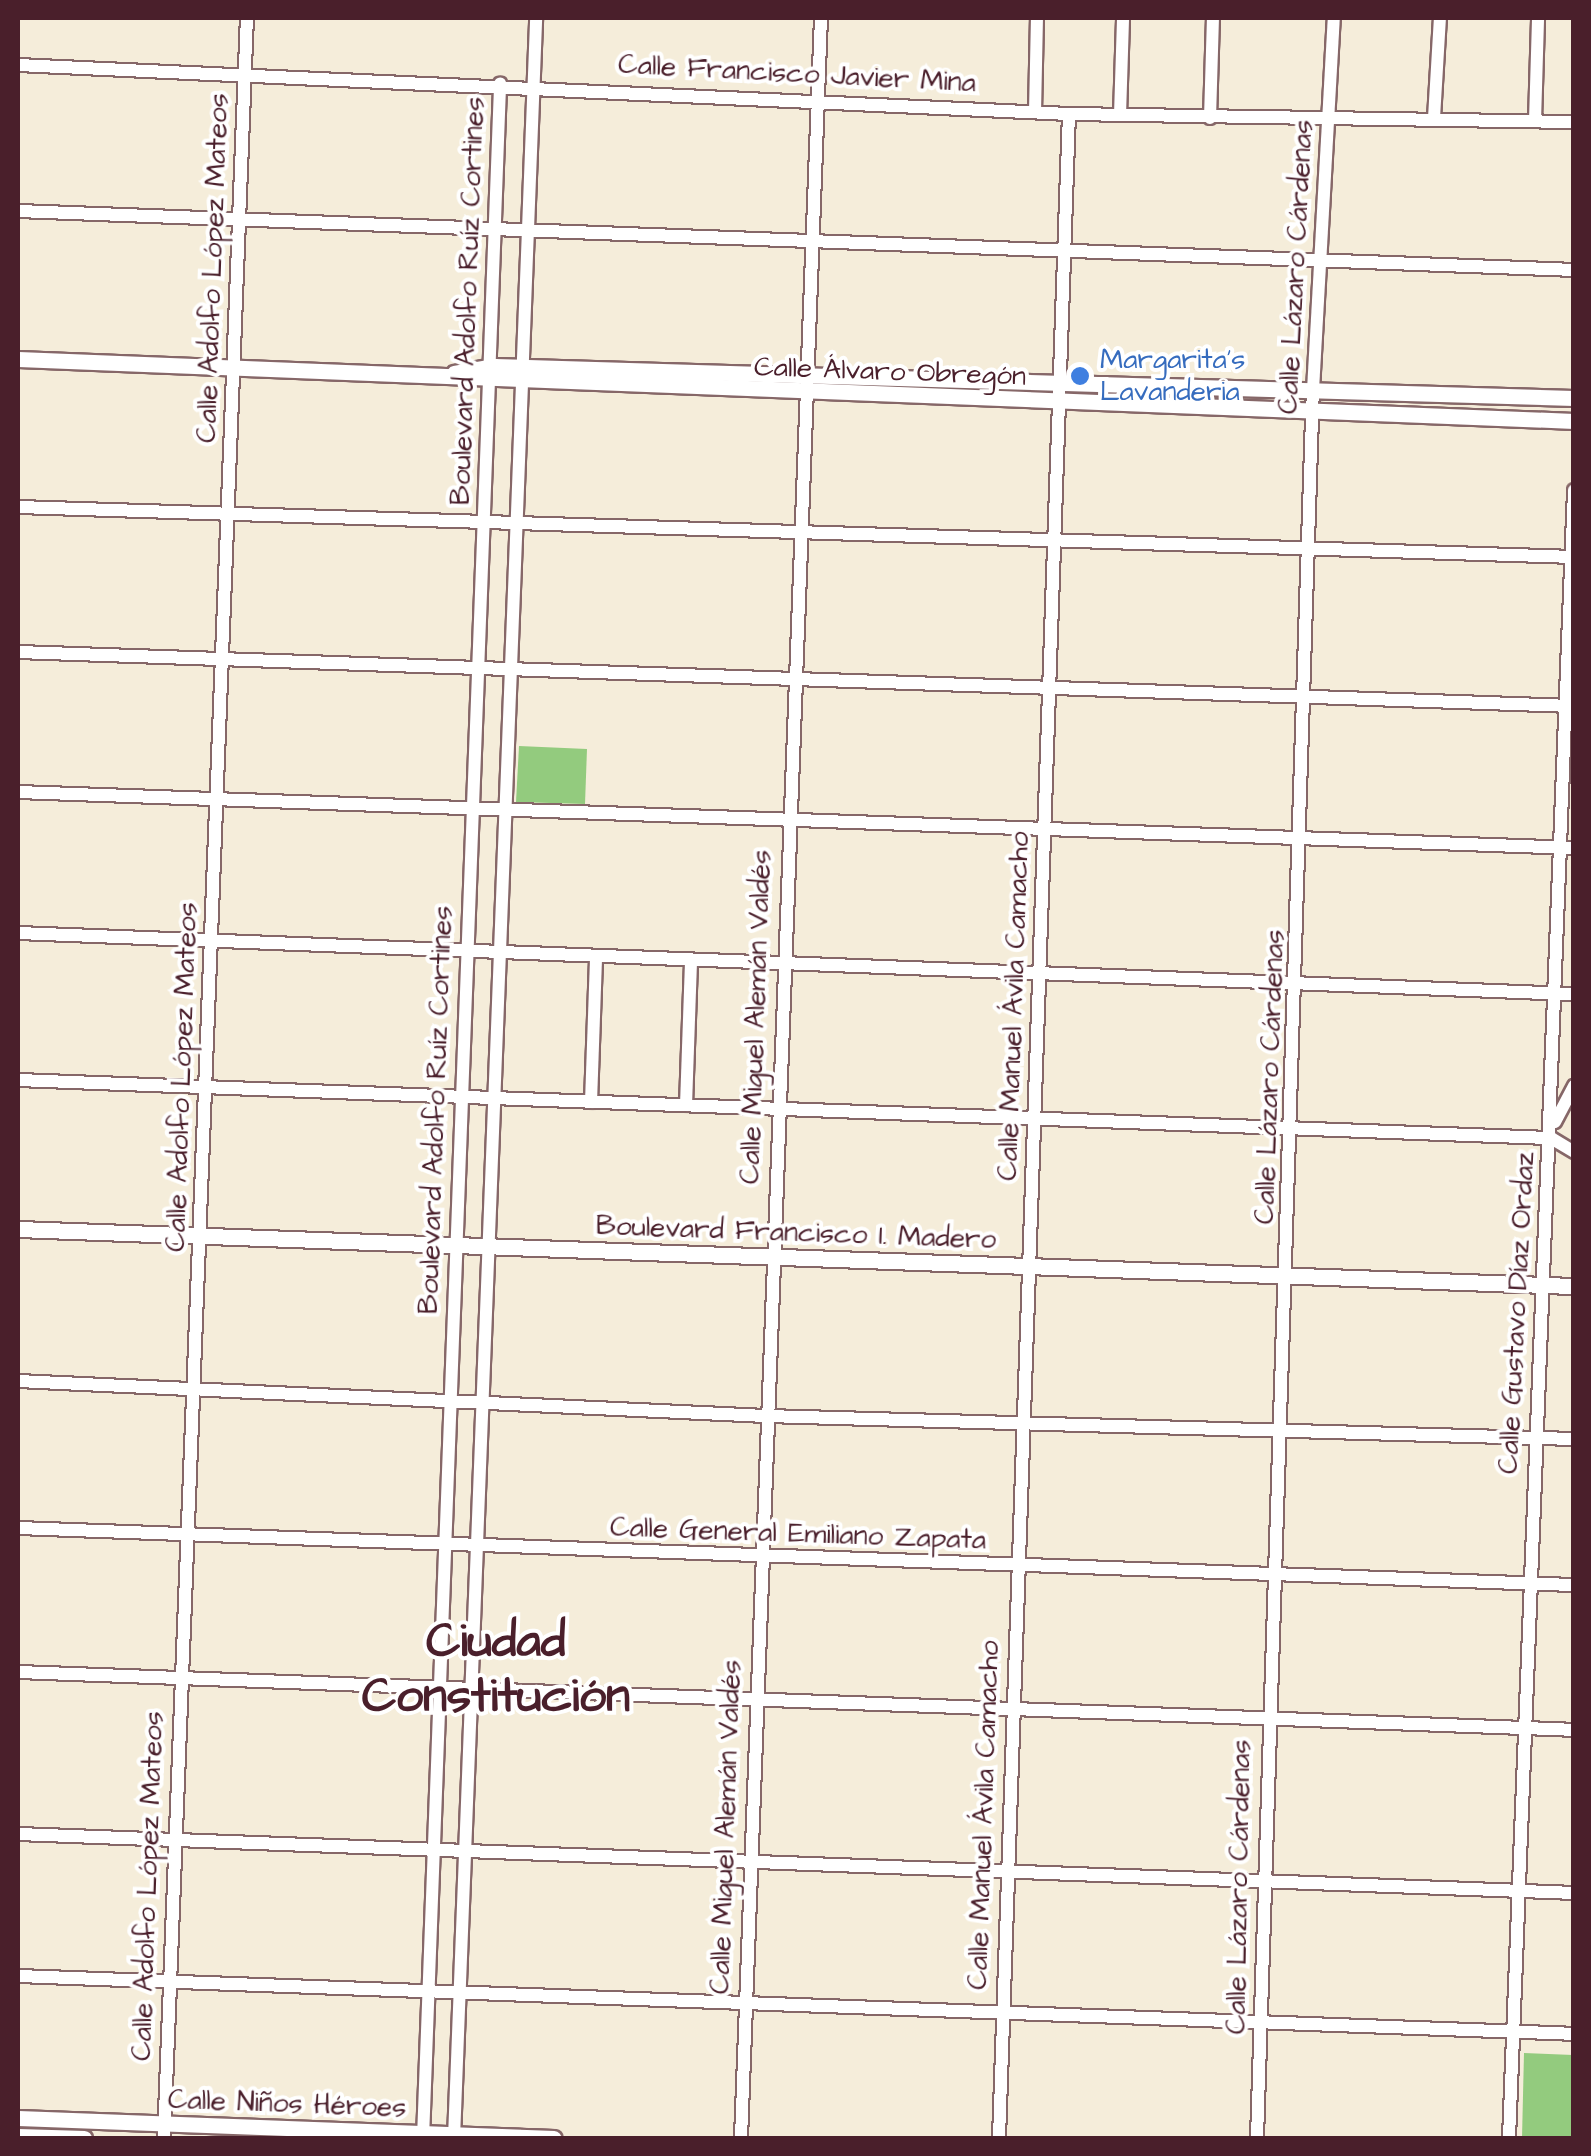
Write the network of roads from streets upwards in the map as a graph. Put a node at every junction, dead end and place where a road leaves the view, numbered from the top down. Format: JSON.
{"nodes":[{"id":1,"x":247,"y":18,"type":"edge"},
{"id":2,"x":536,"y":18,"type":"edge"},
{"id":3,"x":821,"y":18,"type":"edge"},
{"id":4,"x":1038,"y":18,"type":"edge"},
{"id":5,"x":1123,"y":18,"type":"edge"},
{"id":6,"x":1213,"y":18,"type":"edge"},
{"id":7,"x":1334,"y":18,"type":"edge"},
{"id":8,"x":1440,"y":18,"type":"edge"},
{"id":9,"x":1538,"y":18,"type":"edge"},
{"id":10,"x":18,"y":66,"type":"edge"},
{"id":11,"x":245,"y":74,"type":"junction"},
{"id":12,"x":500,"y":83,"type":"junction"},
{"id":13,"x":535,"y":84,"type":"junction"},
{"id":14,"x":821,"y":99,"type":"junction"},
{"id":15,"x":1035,"y":112,"type":"junction"},
{"id":16,"x":1069,"y":114,"type":"junction"},
{"id":17,"x":1120,"y":115,"type":"junction"},
{"id":18,"x":1210,"y":118,"type":"junction"},
{"id":19,"x":1434,"y":118,"type":"junction"},
{"id":20,"x":1331,"y":120,"type":"junction"},
{"id":21,"x":1534,"y":121,"type":"junction"},
{"id":22,"x":1574,"y":122,"type":"edge"},
{"id":23,"x":18,"y":211,"type":"edge"},
{"id":24,"x":240,"y":220,"type":"junction"},
{"id":25,"x":498,"y":230,"type":"junction"},
{"id":26,"x":530,"y":232,"type":"junction"},
{"id":27,"x":816,"y":242,"type":"junction"},
{"id":28,"x":1064,"y":248,"type":"junction"},
{"id":29,"x":1322,"y":262,"type":"junction"},
{"id":30,"x":1574,"y":270,"type":"edge"},
{"id":31,"x":18,"y":359,"type":"edge"},
{"id":32,"x":235,"y":366,"type":"junction"},
{"id":33,"x":494,"y":366,"type":"junction"},
{"id":34,"x":524,"y":367,"type":"junction"},
{"id":35,"x":446,"y":374,"type":"junction"},
{"id":36,"x":810,"y":376,"type":"junction"},
{"id":37,"x":1058,"y":383,"type":"junction"},
{"id":38,"x":492,"y":384,"type":"junction"},
{"id":39,"x":524,"y":385,"type":"junction"},
{"id":40,"x":1313,"y":390,"type":"junction"},
{"id":41,"x":808,"y":394,"type":"junction"},
{"id":42,"x":1574,"y":398,"type":"edge"},
{"id":43,"x":1058,"y":403,"type":"junction"},
{"id":44,"x":1312,"y":412,"type":"junction"},
{"id":45,"x":1574,"y":421,"type":"edge"},
{"id":46,"x":1574,"y":490,"type":"edge"},
{"id":47,"x":18,"y":506,"type":"edge"},
{"id":48,"x":230,"y":514,"type":"junction"},
{"id":49,"x":486,"y":522,"type":"junction"},
{"id":50,"x":517,"y":522,"type":"junction"},
{"id":51,"x":806,"y":532,"type":"junction"},
{"id":52,"x":1052,"y":540,"type":"junction"},
{"id":53,"x":1308,"y":548,"type":"junction"},
{"id":54,"x":1572,"y":557,"type":"edge"},
{"id":55,"x":18,"y":652,"type":"edge"},
{"id":56,"x":228,"y":662,"type":"junction"},
{"id":57,"x":480,"y":668,"type":"junction"},
{"id":58,"x":511,"y":668,"type":"junction"},
{"id":59,"x":796,"y":678,"type":"junction"},
{"id":60,"x":1048,"y":688,"type":"junction"},
{"id":61,"x":1305,"y":698,"type":"junction"},
{"id":62,"x":1570,"y":706,"type":"edge"},
{"id":63,"x":18,"y":792,"type":"edge"},
{"id":64,"x":219,"y":798,"type":"junction"},
{"id":65,"x":475,"y":811,"type":"junction"},
{"id":66,"x":505,"y":812,"type":"junction"},
{"id":67,"x":788,"y":822,"type":"junction"},
{"id":68,"x":1044,"y":829,"type":"junction"},
{"id":69,"x":1302,"y":837,"type":"junction"},
{"id":70,"x":1567,"y":847,"type":"edge"},
{"id":71,"x":18,"y":932,"type":"edge"},
{"id":72,"x":212,"y":939,"type":"junction"},
{"id":73,"x":467,"y":951,"type":"junction"},
{"id":74,"x":500,"y":953,"type":"junction"},
{"id":75,"x":596,"y":960,"type":"junction"},
{"id":76,"x":691,"y":963,"type":"junction"},
{"id":77,"x":783,"y":967,"type":"junction"},
{"id":78,"x":1042,"y":975,"type":"junction"},
{"id":79,"x":1300,"y":984,"type":"junction"},
{"id":80,"x":1556,"y":994,"type":"junction"},
{"id":81,"x":1574,"y":994,"type":"edge"},
{"id":82,"x":18,"y":1080,"type":"edge"},
{"id":83,"x":1574,"y":1086,"type":"edge"},
{"id":84,"x":207,"y":1088,"type":"junction"},
{"id":85,"x":462,"y":1097,"type":"junction"},
{"id":86,"x":493,"y":1098,"type":"junction"},
{"id":87,"x":591,"y":1102,"type":"junction"},
{"id":88,"x":686,"y":1106,"type":"junction"},
{"id":89,"x":781,"y":1109,"type":"junction"},
{"id":90,"x":1037,"y":1118,"type":"junction"},
{"id":91,"x":1295,"y":1128,"type":"junction"},
{"id":92,"x":1551,"y":1133,"type":"junction"},
{"id":93,"x":1574,"y":1152,"type":"edge"},
{"id":94,"x":18,"y":1229,"type":"edge"},
{"id":95,"x":201,"y":1237,"type":"junction"},
{"id":96,"x":455,"y":1244,"type":"junction"},
{"id":97,"x":487,"y":1245,"type":"junction"},
{"id":98,"x":772,"y":1258,"type":"junction"},
{"id":99,"x":1030,"y":1267,"type":"junction"},
{"id":100,"x":1286,"y":1274,"type":"junction"},
{"id":101,"x":1542,"y":1284,"type":"junction"},
{"id":102,"x":1574,"y":1286,"type":"edge"},
{"id":103,"x":18,"y":1381,"type":"edge"},
{"id":104,"x":194,"y":1389,"type":"junction"},
{"id":105,"x":450,"y":1401,"type":"junction"},
{"id":106,"x":481,"y":1402,"type":"junction"},
{"id":107,"x":766,"y":1416,"type":"junction"},
{"id":108,"x":1024,"y":1419,"type":"junction"},
{"id":109,"x":1280,"y":1431,"type":"junction"},
{"id":110,"x":1536,"y":1437,"type":"junction"},
{"id":111,"x":1574,"y":1439,"type":"edge"},
{"id":112,"x":18,"y":1528,"type":"edge"},
{"id":113,"x":185,"y":1534,"type":"junction"},
{"id":114,"x":445,"y":1545,"type":"junction"},
{"id":115,"x":475,"y":1546,"type":"junction"},
{"id":116,"x":760,"y":1557,"type":"junction"},
{"id":117,"x":1018,"y":1567,"type":"junction"},
{"id":118,"x":1274,"y":1574,"type":"junction"},
{"id":119,"x":1531,"y":1583,"type":"junction"},
{"id":120,"x":1574,"y":1585,"type":"edge"},
{"id":121,"x":18,"y":1672,"type":"edge"},
{"id":122,"x":180,"y":1679,"type":"junction"},
{"id":123,"x":442,"y":1688,"type":"junction"},
{"id":124,"x":471,"y":1690,"type":"junction"},
{"id":125,"x":754,"y":1701,"type":"junction"},
{"id":126,"x":1012,"y":1714,"type":"junction"},
{"id":127,"x":1268,"y":1722,"type":"junction"},
{"id":128,"x":1525,"y":1728,"type":"junction"},
{"id":129,"x":1574,"y":1730,"type":"edge"},
{"id":130,"x":18,"y":1834,"type":"edge"},
{"id":131,"x":175,"y":1840,"type":"junction"},
{"id":132,"x":435,"y":1848,"type":"junction"},
{"id":133,"x":464,"y":1849,"type":"junction"},
{"id":134,"x":750,"y":1861,"type":"junction"},
{"id":135,"x":1008,"y":1872,"type":"junction"},
{"id":136,"x":1266,"y":1876,"type":"junction"},
{"id":137,"x":1523,"y":1891,"type":"junction"},
{"id":138,"x":1574,"y":1893,"type":"edge"},
{"id":139,"x":18,"y":1976,"type":"edge"},
{"id":140,"x":171,"y":1984,"type":"junction"},
{"id":141,"x":458,"y":1993,"type":"junction"},
{"id":142,"x":427,"y":1994,"type":"junction"},
{"id":143,"x":746,"y":2005,"type":"junction"},
{"id":144,"x":1003,"y":2014,"type":"junction"},
{"id":145,"x":1262,"y":2022,"type":"junction"},
{"id":146,"x":1515,"y":2032,"type":"junction"},
{"id":147,"x":1574,"y":2034,"type":"edge"},
{"id":148,"x":18,"y":2118,"type":"edge"},
{"id":149,"x":164,"y":2131,"type":"edge"},
{"id":150,"x":18,"y":2136,"type":"edge"},
{"id":151,"x":423,"y":2136,"type":"edge"},
{"id":152,"x":454,"y":2137,"type":"edge"},
{"id":153,"x":84,"y":2138,"type":"edge"},
{"id":154,"x":554,"y":2138,"type":"edge"},
{"id":155,"x":741,"y":2138,"type":"edge"},
{"id":156,"x":998,"y":2138,"type":"edge"},
{"id":157,"x":1257,"y":2138,"type":"edge"},
{"id":158,"x":1509,"y":2138,"type":"edge"}],
"edges":[{"from":1,"to":11,"type":"street","name":"Calle Adolfo López Mateos"},
{"from":2,"to":13,"type":"street","name":"Boulevard Adolfo Ruíz Cortines"},
{"from":3,"to":14,"type":"street","name":"Calle Miguel Alemán Valdés"},
{"from":4,"to":15,"type":"street"},
{"from":5,"to":17,"type":"street"},
{"from":6,"to":18,"type":"street"},
{"from":7,"to":20,"type":"street","name":"Calle Lázaro Cárdenas"},
{"from":8,"to":19,"type":"street"},
{"from":9,"to":21,"type":"street"},
{"from":10,"to":11,"type":"street","name":"Calle Francisco Javier Mina"},
{"from":11,"to":12,"type":"street","name":"Calle Francisco Javier Mina"},
{"from":11,"to":24,"type":"street","name":"Calle Adolfo López Mateos"},
{"from":12,"to":13,"type":"street","name":"Calle Francisco Javier Mina"},
{"from":12,"to":25,"type":"street","name":"Boulevard Adolfo Ruíz Cortines"},
{"from":13,"to":14,"type":"street","name":"Calle Francisco Javier Mina"},
{"from":13,"to":26,"type":"street","name":"Boulevard Adolfo Ruíz Cortines"},
{"from":14,"to":15,"type":"street","name":"Calle Francisco Javier Mina"},
{"from":14,"to":27,"type":"street","name":"Calle Miguel Alemán Valdés"},
{"from":15,"to":16,"type":"street","name":"Calle Francisco Javier Mina"},
{"from":16,"to":17,"type":"street","name":"Calle Francisco Javier Mina"},
{"from":16,"to":28,"type":"street","name":"Calle Manuel Ávila Camacho"},
{"from":17,"to":18,"type":"street","name":"Calle Francisco Javier Mina"},
{"from":18,"to":20,"type":"street","name":"Calle Francisco Javier Mina"},
{"from":19,"to":20,"type":"street","name":"Calle Francisco Javier Mina"},
{"from":19,"to":21,"type":"street","name":"Calle Francisco Javier Mina"},
{"from":20,"to":29,"type":"street","name":"Calle Lázaro Cárdenas"},
{"from":21,"to":22,"type":"street","name":"Calle Francisco Javier Mina"},
{"from":23,"to":24,"type":"street"},
{"from":24,"to":25,"type":"street"},
{"from":24,"to":32,"type":"street","name":"Calle Adolfo López Mateos"},
{"from":25,"to":26,"type":"street"},
{"from":25,"to":33,"type":"street","name":"Boulevard Adolfo Ruíz Cortines"},
{"from":26,"to":27,"type":"street"},
{"from":26,"to":34,"type":"street","name":"Boulevard Adolfo Ruíz Cortines"},
{"from":27,"to":28,"type":"street"},
{"from":27,"to":36,"type":"street","name":"Calle Miguel Alemán Valdés"},
{"from":28,"to":29,"type":"street"},
{"from":28,"to":37,"type":"street","name":"Calle Manuel Ávila Camacho"},
{"from":29,"to":30,"type":"street"},
{"from":29,"to":40,"type":"street","name":"Calle Lázaro Cárdenas"},
{"from":31,"to":32,"type":"street","name":"Calle Álvaro Obregón"},
{"from":32,"to":35,"type":"street","name":"Calle Álvaro Obregón"},
{"from":32,"to":48,"type":"street","name":"Calle Adolfo López Mateos"},
{"from":33,"to":34,"type":"street","name":"Calle Álvaro Obregón"},
{"from":33,"to":35,"type":"street","name":"Calle Álvaro Obregón"},
{"from":33,"to":38,"type":"street","name":"Boulevard Adolfo Ruíz Cortines"},
{"from":34,"to":36,"type":"street","name":"Calle Álvaro Obregón"},
{"from":34,"to":39,"type":"street","name":"Boulevard Adolfo Ruíz Cortines"},
{"from":35,"to":38,"type":"street","name":"Calle Álvaro Obregón"},
{"from":36,"to":37,"type":"street","name":"Calle Álvaro Obregón"},
{"from":36,"to":41,"type":"street","name":"Calle Miguel Alemán Valdés"},
{"from":37,"to":40,"type":"street","name":"Calle Álvaro Obregón"},
{"from":37,"to":43,"type":"street","name":"Calle Manuel Ávila Camacho"},
{"from":38,"to":39,"type":"street","name":"Calle Álvaro Obregón"},
{"from":38,"to":49,"type":"street","name":"Boulevard Adolfo Ruíz Cortines"},
{"from":39,"to":41,"type":"street","name":"Calle Álvaro Obregón"},
{"from":39,"to":50,"type":"street","name":"Boulevard Adolfo Ruíz Cortines"},
{"from":40,"to":42,"type":"street","name":"Calle Álvaro Obregón"},
{"from":40,"to":44,"type":"street","name":"Calle Lázaro Cárdenas"},
{"from":41,"to":43,"type":"street","name":"Calle Álvaro Obregón"},
{"from":41,"to":51,"type":"street","name":"Calle Miguel Alemán Valdés"},
{"from":43,"to":44,"type":"street","name":"Calle Álvaro Obregón"},
{"from":43,"to":52,"type":"street","name":"Calle Manuel Ávila Camacho"},
{"from":44,"to":45,"type":"street","name":"Calle Álvaro Obregón"},
{"from":44,"to":53,"type":"street","name":"Calle Lázaro Cárdenas"},
{"from":46,"to":54,"type":"street","name":"Calle Gustavo Díaz Ordaz"},
{"from":47,"to":48,"type":"street"},
{"from":48,"to":49,"type":"street"},
{"from":48,"to":56,"type":"street","name":"Calle Adolfo López Mateos"},
{"from":49,"to":50,"type":"street"},
{"from":49,"to":57,"type":"street","name":"Boulevard Adolfo Ruíz Cortines"},
{"from":50,"to":51,"type":"street"},
{"from":50,"to":58,"type":"street","name":"Boulevard Adolfo Ruíz Cortines"},
{"from":51,"to":52,"type":"street"},
{"from":51,"to":59,"type":"street","name":"Calle Miguel Alemán Valdés"},
{"from":52,"to":53,"type":"street"},
{"from":52,"to":60,"type":"street","name":"Calle Manuel Ávila Camacho"},
{"from":53,"to":54,"type":"street"},
{"from":53,"to":61,"type":"street","name":"Calle Lázaro Cárdenas"},
{"from":54,"to":62,"type":"street","name":"Calle Gustavo Díaz Ordaz"},
{"from":55,"to":56,"type":"street"},
{"from":56,"to":57,"type":"street"},
{"from":56,"to":64,"type":"street","name":"Calle Adolfo López Mateos"},
{"from":57,"to":58,"type":"street"},
{"from":57,"to":65,"type":"street","name":"Boulevard Adolfo Ruíz Cortines"},
{"from":58,"to":59,"type":"street"},
{"from":58,"to":66,"type":"street","name":"Boulevard Adolfo Ruíz Cortines"},
{"from":59,"to":60,"type":"street"},
{"from":59,"to":67,"type":"street","name":"Calle Miguel Alemán Valdés"},
{"from":60,"to":61,"type":"street"},
{"from":60,"to":68,"type":"street","name":"Calle Manuel Ávila Camacho"},
{"from":61,"to":62,"type":"street"},
{"from":61,"to":69,"type":"street","name":"Calle Lázaro Cárdenas"},
{"from":62,"to":70,"type":"street","name":"Calle Gustavo Díaz Ordaz"},
{"from":63,"to":64,"type":"street"},
{"from":64,"to":65,"type":"street"},
{"from":64,"to":72,"type":"street","name":"Calle Adolfo López Mateos"},
{"from":65,"to":66,"type":"street"},
{"from":65,"to":73,"type":"street","name":"Boulevard Adolfo Ruíz Cortines"},
{"from":66,"to":67,"type":"street"},
{"from":66,"to":74,"type":"street","name":"Boulevard Adolfo Ruíz Cortines"},
{"from":67,"to":68,"type":"street"},
{"from":67,"to":77,"type":"street","name":"Calle Miguel Alemán Valdés"},
{"from":68,"to":69,"type":"street"},
{"from":68,"to":78,"type":"street","name":"Calle Manuel Ávila Camacho"},
{"from":69,"to":70,"type":"street"},
{"from":69,"to":79,"type":"street","name":"Calle Lázaro Cárdenas"},
{"from":70,"to":80,"type":"street","name":"Calle Gustavo Díaz Ordaz"},
{"from":71,"to":72,"type":"street"},
{"from":72,"to":73,"type":"street"},
{"from":72,"to":84,"type":"street","name":"Calle Adolfo López Mateos"},
{"from":73,"to":74,"type":"street"},
{"from":73,"to":85,"type":"street","name":"Boulevard Adolfo Ruíz Cortines"},
{"from":74,"to":75,"type":"street"},
{"from":74,"to":86,"type":"street","name":"Boulevard Adolfo Ruíz Cortines"},
{"from":75,"to":76,"type":"street"},
{"from":75,"to":87,"type":"street"},
{"from":76,"to":77,"type":"street"},
{"from":76,"to":88,"type":"street"},
{"from":77,"to":78,"type":"street"},
{"from":77,"to":89,"type":"street","name":"Calle Miguel Alemán Valdés"},
{"from":78,"to":79,"type":"street"},
{"from":78,"to":90,"type":"street","name":"Calle Manuel Ávila Camacho"},
{"from":79,"to":80,"type":"street"},
{"from":79,"to":91,"type":"street","name":"Calle Lázaro Cárdenas"},
{"from":80,"to":81,"type":"street"},
{"from":80,"to":92,"type":"street","name":"Calle Gustavo Díaz Ordaz"},
{"from":82,"to":84,"type":"street"},
{"from":83,"to":92,"type":"street"},
{"from":84,"to":85,"type":"street"},
{"from":84,"to":95,"type":"street","name":"Calle Adolfo López Mateos"},
{"from":85,"to":86,"type":"street"},
{"from":85,"to":96,"type":"street","name":"Boulevard Adolfo Ruíz Cortines"},
{"from":86,"to":87,"type":"street"},
{"from":86,"to":97,"type":"street","name":"Boulevard Adolfo Ruíz Cortines"},
{"from":87,"to":88,"type":"street"},
{"from":88,"to":89,"type":"street"},
{"from":89,"to":90,"type":"street"},
{"from":89,"to":98,"type":"street","name":"Calle Miguel Alemán Valdés"},
{"from":90,"to":91,"type":"street"},
{"from":90,"to":99,"type":"street","name":"Calle Manuel Ávila Camacho"},
{"from":91,"to":92,"type":"street"},
{"from":91,"to":100,"type":"street","name":"Calle Lázaro Cárdenas"},
{"from":92,"to":93,"type":"street"},
{"from":92,"to":101,"type":"street","name":"Calle Gustavo Díaz Ordaz"},
{"from":94,"to":95,"type":"street","name":"Boulevard Francisco I. Madero"},
{"from":95,"to":96,"type":"street","name":"Boulevard Francisco I. Madero"},
{"from":95,"to":104,"type":"street","name":"Calle Adolfo López Mateos"},
{"from":96,"to":97,"type":"street","name":"Boulevard Francisco I. Madero"},
{"from":96,"to":105,"type":"street","name":"Boulevard Adolfo Ruíz Cortines"},
{"from":97,"to":98,"type":"street","name":"Boulevard Francisco I. Madero"},
{"from":97,"to":106,"type":"street","name":"Boulevard Adolfo Ruíz Cortines"},
{"from":98,"to":99,"type":"street","name":"Boulevard Francisco I. Madero"},
{"from":98,"to":107,"type":"street","name":"Calle Miguel Alemán Valdés"},
{"from":99,"to":100,"type":"street","name":"Boulevard Francisco I. Madero"},
{"from":99,"to":108,"type":"street","name":"Calle Manuel Ávila Camacho"},
{"from":100,"to":101,"type":"street","name":"Boulevard Francisco I. Madero"},
{"from":100,"to":109,"type":"street","name":"Calle Lázaro Cárdenas"},
{"from":101,"to":102,"type":"street","name":"Boulevard Francisco I. Madero"},
{"from":101,"to":110,"type":"street","name":"Calle Gustavo Díaz Ordaz"},
{"from":103,"to":104,"type":"street"},
{"from":104,"to":105,"type":"street"},
{"from":104,"to":113,"type":"street","name":"Calle Adolfo López Mateos"},
{"from":105,"to":106,"type":"street"},
{"from":105,"to":114,"type":"street","name":"Boulevard Adolfo Ruíz Cortines"},
{"from":106,"to":107,"type":"street"},
{"from":106,"to":115,"type":"street","name":"Boulevard Adolfo Ruíz Cortines"},
{"from":107,"to":108,"type":"street"},
{"from":107,"to":116,"type":"street","name":"Calle Miguel Alemán Valdés"},
{"from":108,"to":109,"type":"street"},
{"from":108,"to":117,"type":"street","name":"Calle Manuel Ávila Camacho"},
{"from":109,"to":110,"type":"street"},
{"from":109,"to":118,"type":"street","name":"Calle Lázaro Cárdenas"},
{"from":110,"to":111,"type":"street"},
{"from":110,"to":119,"type":"street","name":"Calle Gustavo Díaz Ordaz"},
{"from":112,"to":113,"type":"street","name":"Calle General Emiliano Zapata"},
{"from":113,"to":114,"type":"street","name":"Calle General Emiliano Zapata"},
{"from":113,"to":122,"type":"street","name":"Calle Adolfo López Mateos"},
{"from":114,"to":115,"type":"street","name":"Calle General Emiliano Zapata"},
{"from":114,"to":123,"type":"street","name":"Boulevard Adolfo Ruíz Cortines"},
{"from":115,"to":116,"type":"street","name":"Calle General Emiliano Zapata"},
{"from":115,"to":124,"type":"street","name":"Boulevard Adolfo Ruíz Cortines"},
{"from":116,"to":117,"type":"street","name":"Calle General Emiliano Zapata"},
{"from":116,"to":125,"type":"street","name":"Calle Miguel Alemán Valdés"},
{"from":117,"to":118,"type":"street","name":"Calle General Emiliano Zapata"},
{"from":117,"to":126,"type":"street","name":"Calle Manuel Ávila Camacho"},
{"from":118,"to":119,"type":"street","name":"Calle General Emiliano Zapata"},
{"from":118,"to":127,"type":"street","name":"Calle Lázaro Cárdenas"},
{"from":119,"to":120,"type":"street","name":"Calle General Emiliano Zapata"},
{"from":119,"to":128,"type":"street","name":"Calle Gustavo Díaz Ordaz"},
{"from":121,"to":122,"type":"street"},
{"from":122,"to":123,"type":"street"},
{"from":122,"to":131,"type":"street","name":"Calle Adolfo López Mateos"},
{"from":123,"to":124,"type":"street"},
{"from":123,"to":132,"type":"street","name":"Boulevard Adolfo Ruíz Cortines"},
{"from":124,"to":125,"type":"street"},
{"from":124,"to":133,"type":"street","name":"Boulevard Adolfo Ruíz Cortines"},
{"from":125,"to":126,"type":"street"},
{"from":125,"to":134,"type":"street","name":"Calle Miguel Alemán Valdés"},
{"from":126,"to":127,"type":"street"},
{"from":126,"to":135,"type":"street","name":"Calle Manuel Ávila Camacho"},
{"from":127,"to":128,"type":"street"},
{"from":127,"to":136,"type":"street","name":"Calle Lázaro Cárdenas"},
{"from":128,"to":129,"type":"street"},
{"from":128,"to":137,"type":"street","name":"Calle Gustavo Díaz Ordaz"},
{"from":130,"to":131,"type":"street"},
{"from":131,"to":132,"type":"street"},
{"from":131,"to":140,"type":"street","name":"Calle Adolfo López Mateos"},
{"from":132,"to":133,"type":"street"},
{"from":132,"to":142,"type":"street","name":"Boulevard Adolfo Ruíz Cortines"},
{"from":133,"to":134,"type":"street"},
{"from":133,"to":141,"type":"street","name":"Boulevard Adolfo Ruíz Cortines"},
{"from":134,"to":135,"type":"street"},
{"from":134,"to":143,"type":"street","name":"Calle Miguel Alemán Valdés"},
{"from":135,"to":136,"type":"street"},
{"from":135,"to":144,"type":"street","name":"Calle Manuel Ávila Camacho"},
{"from":136,"to":137,"type":"street"},
{"from":136,"to":145,"type":"street","name":"Calle Lázaro Cárdenas"},
{"from":137,"to":138,"type":"street"},
{"from":137,"to":146,"type":"street","name":"Calle Gustavo Díaz Ordaz"},
{"from":139,"to":140,"type":"street"},
{"from":140,"to":142,"type":"street"},
{"from":140,"to":149,"type":"street","name":"Calle Adolfo López Mateos"},
{"from":141,"to":142,"type":"street"},
{"from":141,"to":143,"type":"street"},
{"from":141,"to":152,"type":"street","name":"Boulevard Adolfo Ruíz Cortines"},
{"from":142,"to":151,"type":"street","name":"Boulevard Adolfo Ruíz Cortines"},
{"from":143,"to":144,"type":"street"},
{"from":143,"to":155,"type":"street","name":"Calle Miguel Alemán Valdés"},
{"from":144,"to":145,"type":"street"},
{"from":144,"to":156,"type":"street","name":"Calle Manuel Ávila Camacho"},
{"from":145,"to":146,"type":"street"},
{"from":145,"to":157,"type":"street","name":"Calle Lázaro Cárdenas"},
{"from":146,"to":147,"type":"street"},
{"from":146,"to":158,"type":"street","name":"Calle Gustavo Díaz Ordaz"},
{"from":148,"to":149,"type":"street","name":"Calle Niños Héroes"},
{"from":149,"to":151,"type":"street","name":"Calle Niños Héroes"},
{"from":150,"to":153,"type":"street"},
{"from":151,"to":152,"type":"street","name":"Calle Niños Héroes"},
{"from":152,"to":154,"type":"street","name":"Calle Niños Héroes"}]}
